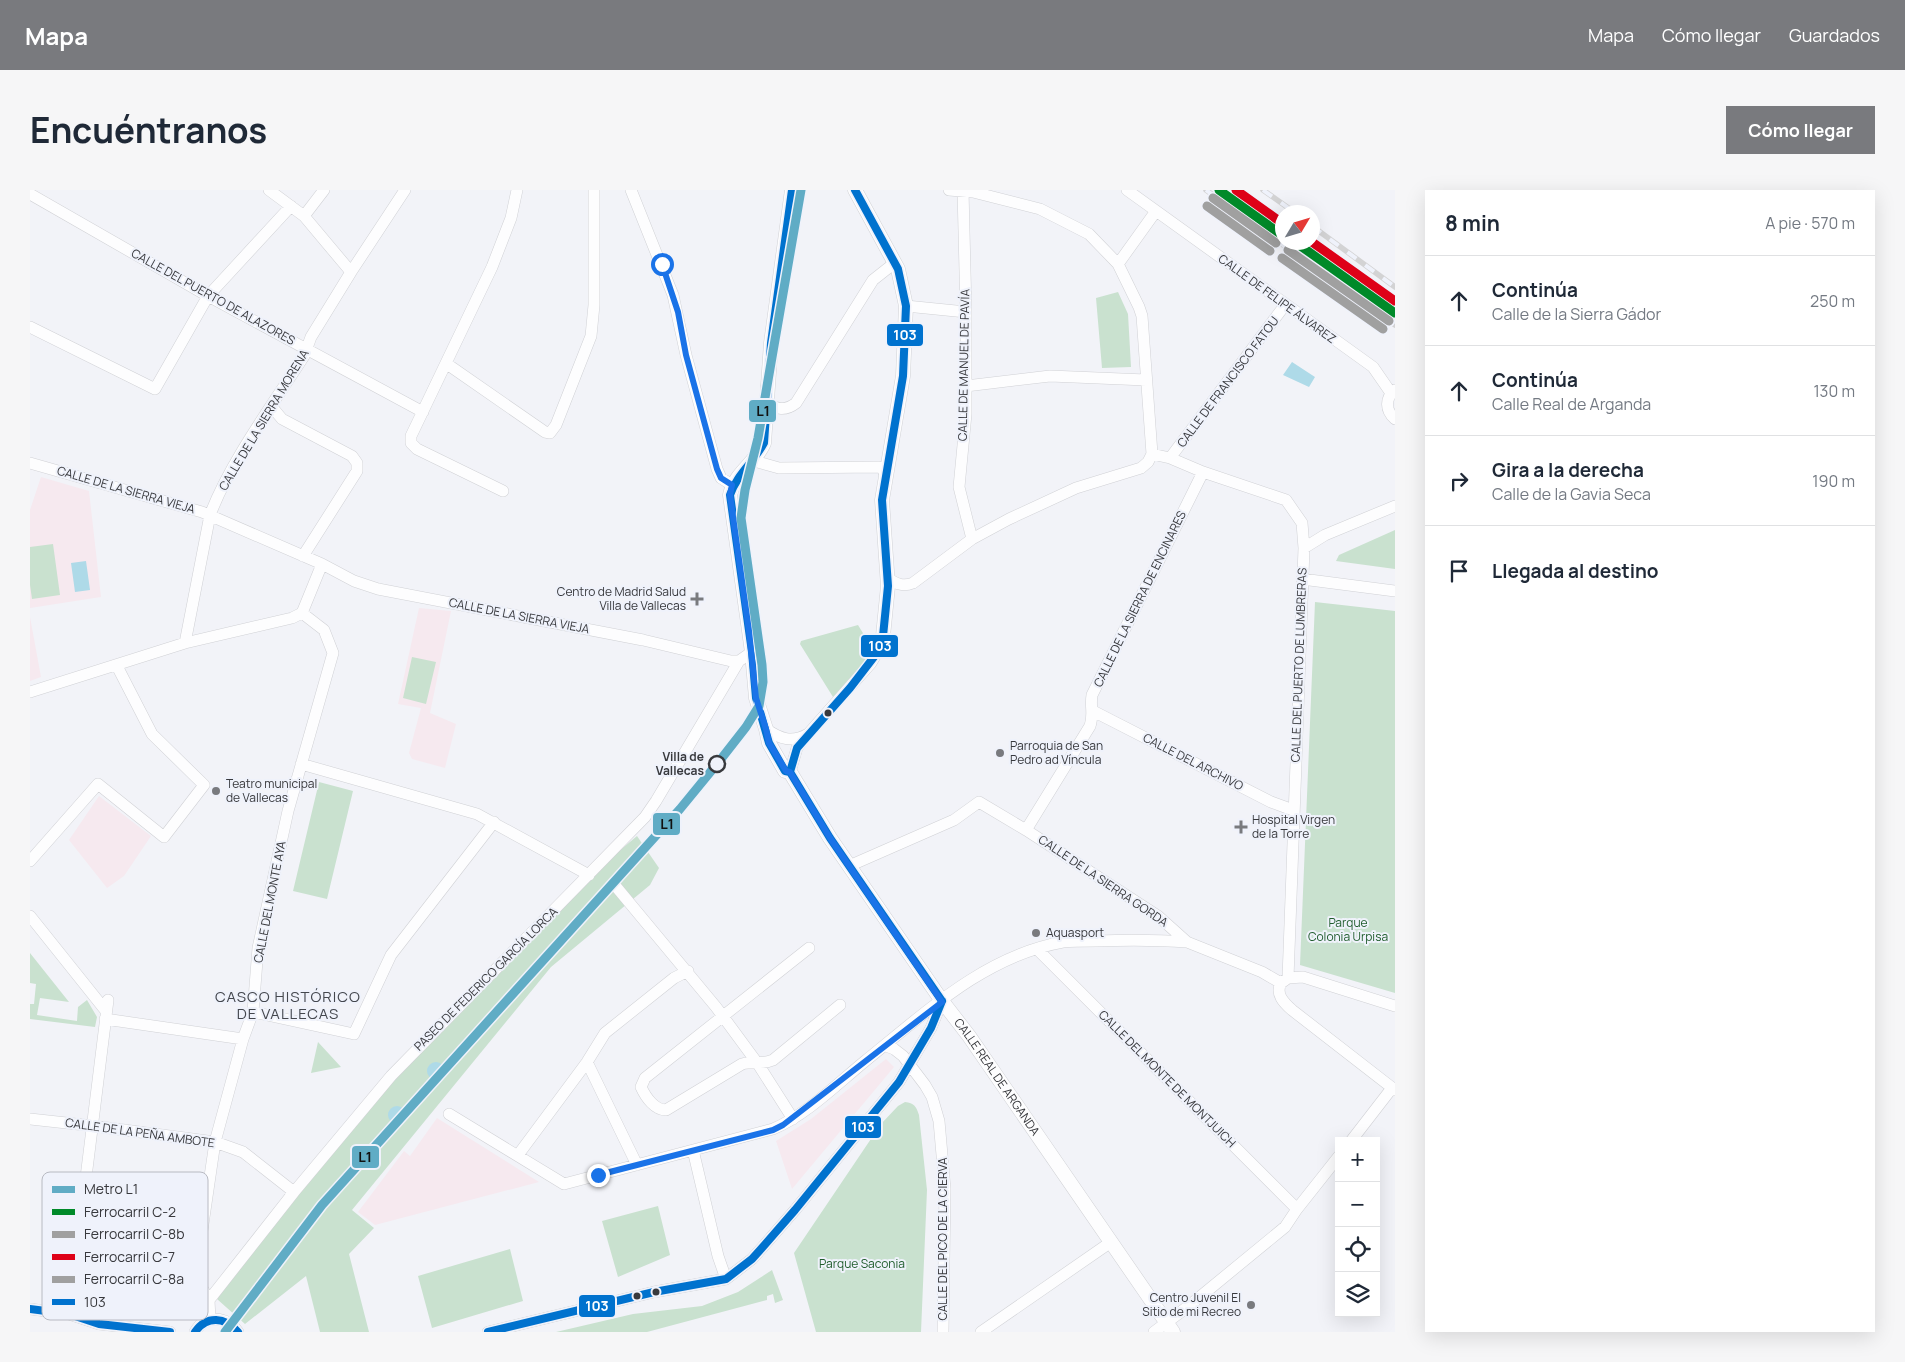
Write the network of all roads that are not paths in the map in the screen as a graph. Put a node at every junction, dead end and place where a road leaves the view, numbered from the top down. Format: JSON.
{"nodes":[{"id":1,"x":269,"y":190,"type":"edge"},
{"id":2,"x":324,"y":190,"type":"edge"},
{"id":3,"x":405,"y":190,"type":"edge"},
{"id":4,"x":517,"y":190,"type":"edge"},
{"id":5,"x":594,"y":190,"type":"edge"},
{"id":6,"x":631,"y":190,"type":"edge"},
{"id":7,"x":792,"y":190,"type":"edge"},
{"id":8,"x":855,"y":190,"type":"edge"},
{"id":9,"x":949,"y":190,"type":"edge"},
{"id":10,"x":1127,"y":190,"type":"edge"},
{"id":11,"x":962,"y":191,"type":"edge"},
{"id":12,"x":30,"y":194,"type":"edge"},
{"id":13,"x":291,"y":206,"type":"junction"},
{"id":14,"x":1156,"y":211,"type":"junction"},
{"id":15,"x":304,"y":216,"type":"junction"},
{"id":16,"x":894,"y":261,"type":"junction"},
{"id":17,"x":1118,"y":264,"type":"junction"},
{"id":18,"x":351,"y":272,"type":"junction"},
{"id":19,"x":208,"y":296,"type":"junction"},
{"id":20,"x":1285,"y":305,"type":"junction"},
{"id":21,"x":906,"y":306,"type":"junction"},
{"id":22,"x":966,"y":312,"type":"junction"},
{"id":23,"x":30,"y":327,"type":"edge"},
{"id":24,"x":307,"y":349,"type":"junction"},
{"id":25,"x":447,"y":364,"type":"junction"},
{"id":26,"x":1146,"y":380,"type":"junction"},
{"id":27,"x":966,"y":386,"type":"junction"},
{"id":28,"x":1393,"y":391,"type":"edge"},
{"id":29,"x":767,"y":402,"type":"junction"},
{"id":30,"x":272,"y":406,"type":"junction"},
{"id":31,"x":423,"y":412,"type":"junction"},
{"id":32,"x":1395,"y":419,"type":"edge"},
{"id":33,"x":1150,"y":458,"type":"junction"},
{"id":34,"x":1170,"y":458,"type":"junction"},
{"id":35,"x":754,"y":461,"type":"junction"},
{"id":36,"x":30,"y":463,"type":"edge"},
{"id":37,"x":1202,"y":472,"type":"junction"},
{"id":38,"x":885,"y":474,"type":"junction"},
{"id":39,"x":732,"y":485,"type":"junction"},
{"id":40,"x":503,"y":491,"type":"dead end"},
{"id":41,"x":1395,"y":506,"type":"edge"},
{"id":42,"x":210,"y":516,"type":"junction"},
{"id":43,"x":972,"y":539,"type":"junction"},
{"id":44,"x":1304,"y":548,"type":"junction"},
{"id":45,"x":303,"y":556,"type":"junction"},
{"id":46,"x":322,"y":564,"type":"junction"},
{"id":47,"x":888,"y":578,"type":"junction"},
{"id":48,"x":1302,"y":579,"type":"junction"},
{"id":49,"x":1395,"y":590,"type":"edge"},
{"id":50,"x":297,"y":615,"type":"junction"},
{"id":51,"x":883,"y":636,"type":"joint"},
{"id":52,"x":185,"y":643,"type":"junction"},
{"id":53,"x":752,"y":652,"type":"junction"},
{"id":54,"x":740,"y":661,"type":"junction"},
{"id":55,"x":117,"y":666,"type":"junction"},
{"id":56,"x":30,"y":692,"type":"edge"},
{"id":57,"x":1093,"y":711,"type":"junction"},
{"id":58,"x":766,"y":729,"type":"junction"},
{"id":59,"x":809,"y":734,"type":"junction"},
{"id":60,"x":301,"y":764,"type":"junction"},
{"id":61,"x":790,"y":772,"type":"junction"},
{"id":62,"x":1293,"y":810,"type":"junction"},
{"id":63,"x":494,"y":822,"type":"junction"},
{"id":64,"x":1026,"y":830,"type":"junction"},
{"id":65,"x":30,"y":861,"type":"edge"},
{"id":66,"x":849,"y":866,"type":"junction"},
{"id":67,"x":589,"y":875,"type":"junction"},
{"id":68,"x":613,"y":883,"type":"dead end"},
{"id":69,"x":30,"y":916,"type":"edge"},
{"id":70,"x":1187,"y":942,"type":"junction"},
{"id":71,"x":809,"y":948,"type":"dead end"},
{"id":72,"x":1037,"y":949,"type":"junction"},
{"id":73,"x":688,"y":971,"type":"junction"},
{"id":74,"x":1284,"y":980,"type":"junction"},
{"id":75,"x":942,"y":1002,"type":"junction"},
{"id":76,"x":840,"y":1005,"type":"dead end"},
{"id":77,"x":1395,"y":1006,"type":"edge"},
{"id":78,"x":106,"y":1010,"type":"junction"},
{"id":79,"x":253,"y":1012,"type":"junction"},
{"id":80,"x":722,"y":1016,"type":"junction"},
{"id":81,"x":243,"y":1039,"type":"junction"},
{"id":82,"x":886,"y":1046,"type":"junction"},
{"id":83,"x":587,"y":1062,"type":"junction"},
{"id":84,"x":758,"y":1064,"type":"junction"},
{"id":85,"x":910,"y":1065,"type":"junction"},
{"id":86,"x":1394,"y":1089,"type":"edge"},
{"id":87,"x":449,"y":1114,"type":"dead end"},
{"id":88,"x":30,"y":1119,"type":"edge"},
{"id":89,"x":793,"y":1119,"type":"junction"},
{"id":90,"x":94,"y":1126,"type":"junction"},
{"id":91,"x":1354,"y":1137,"type":"edge"},
{"id":92,"x":215,"y":1142,"type":"junction"},
{"id":93,"x":693,"y":1150,"type":"junction"},
{"id":94,"x":518,"y":1155,"type":"junction"},
{"id":95,"x":1335,"y":1161,"type":"edge"},
{"id":96,"x":637,"y":1165,"type":"junction"},
{"id":97,"x":88,"y":1172,"type":"edge"},
{"id":98,"x":208,"y":1190,"type":"edge"},
{"id":99,"x":294,"y":1192,"type":"junction"},
{"id":100,"x":1296,"y":1209,"type":"junction"},
{"id":101,"x":1110,"y":1242,"type":"junction"},
{"id":102,"x":726,"y":1279,"type":"junction"},
{"id":103,"x":209,"y":1300,"type":"joint"},
{"id":104,"x":87,"y":1320,"type":"edge"},
{"id":105,"x":210,"y":1320,"type":"junction"},
{"id":106,"x":1170,"y":1328,"type":"edge"},
{"id":107,"x":170,"y":1332,"type":"edge"},
{"id":108,"x":195,"y":1332,"type":"edge"},
{"id":109,"x":238,"y":1332,"type":"edge"},
{"id":110,"x":488,"y":1332,"type":"edge"},
{"id":111,"x":942,"y":1332,"type":"edge"},
{"id":112,"x":981,"y":1332,"type":"edge"},
{"id":113,"x":1154,"y":1332,"type":"edge"}],
"edges":[{"from":1,"to":13,"type":"street"},
{"from":2,"to":15,"type":"street"},
{"from":3,"to":18,"type":"street","name":"CALLE DE LA SIERRA MORENA"},
{"from":4,"to":25,"type":"street"},
{"from":5,"to":25,"type":"street"},
{"from":6,"to":39,"type":"street"},
{"from":7,"to":29,"type":"street"},
{"from":8,"to":16,"type":"street"},
{"from":9,"to":11,"type":"street"},
{"from":10,"to":14,"type":"street","name":"CALLE DE FELIPE ÁLVAREZ"},
{"from":11,"to":17,"type":"street"},
{"from":11,"to":22,"type":"street","name":"CALLE DE MANUEL DE PAVÍA"},
{"from":12,"to":19,"type":"street","name":"CALLE DEL PUERTO DE ALAZORES"},
{"from":13,"to":15,"type":"street"},
{"from":13,"to":19,"type":"street"},
{"from":14,"to":17,"type":"street"},
{"from":14,"to":20,"type":"street","name":"CALLE DE FELIPE ÁLVAREZ"},
{"from":15,"to":18,"type":"street"},
{"from":16,"to":21,"type":"street"},
{"from":16,"to":29,"type":"street"},
{"from":17,"to":26,"type":"street"},
{"from":18,"to":24,"type":"street","name":"CALLE DE LA SIERRA MORENA"},
{"from":19,"to":23,"type":"street"},
{"from":19,"to":24,"type":"street","name":"CALLE DEL PUERTO DE ALAZORES"},
{"from":20,"to":28,"type":"street","name":"CALLE DE FELIPE ÁLVAREZ"},
{"from":20,"to":34,"type":"street","name":"CALLE DE FRANCISCO FATOU"},
{"from":21,"to":22,"type":"street"},
{"from":21,"to":38,"type":"street"},
{"from":22,"to":27,"type":"street","name":"CALLE DE MANUEL DE PAVÍA"},
{"from":24,"to":30,"type":"street","name":"CALLE DE LA SIERRA MORENA"},
{"from":24,"to":31,"type":"street","name":"CALLE DEL PUERTO DE ALAZORES"},
{"from":25,"to":31,"type":"street"},
{"from":26,"to":27,"type":"street"},
{"from":26,"to":33,"type":"street"},
{"from":27,"to":43,"type":"street","name":"CALLE DE MANUEL DE PAVÍA"},
{"from":28,"to":32,"type":"street"},
{"from":29,"to":35,"type":"street"},
{"from":30,"to":42,"type":"street","name":"CALLE DE LA SIERRA MORENA"},
{"from":30,"to":45,"type":"street"},
{"from":31,"to":40,"type":"street"},
{"from":33,"to":34,"type":"street","name":"CALLE DEL PUERTO DE LUMBRERAS"},
{"from":33,"to":43,"type":"street"},
{"from":34,"to":37,"type":"street","name":"CALLE DEL PUERTO DE LUMBRERAS"},
{"from":35,"to":38,"type":"street"},
{"from":35,"to":39,"type":"street"},
{"from":36,"to":42,"type":"street","name":"CALLE DE LA SIERRA VIEJA"},
{"from":37,"to":44,"type":"street","name":"CALLE DEL PUERTO DE LUMBRERAS"},
{"from":37,"to":57,"type":"street","name":"CALLE DE LA SIERRA DE ENCINARES"},
{"from":38,"to":47,"type":"street"},
{"from":39,"to":53,"type":"street","name":"CALLE REAL DE ARGANDA"},
{"from":41,"to":44,"type":"street"},
{"from":42,"to":45,"type":"street","name":"CALLE DE LA SIERRA VIEJA"},
{"from":42,"to":52,"type":"street","name":"CALLE DE LA SIERRA MORENA"},
{"from":43,"to":47,"type":"street"},
{"from":44,"to":48,"type":"street","name":"CALLE DEL PUERTO DE LUMBRERAS"},
{"from":45,"to":46,"type":"street","name":"CALLE DE LA SIERRA VIEJA"},
{"from":46,"to":50,"type":"street"},
{"from":46,"to":54,"type":"street","name":"CALLE DE LA SIERRA VIEJA"},
{"from":47,"to":51,"type":"street"},
{"from":48,"to":49,"type":"street"},
{"from":48,"to":62,"type":"street","name":"CALLE DEL PUERTO DE LUMBRERAS"},
{"from":50,"to":52,"type":"street"},
{"from":50,"to":60,"type":"street","name":"CALLE DEL MONTE AYA"},
{"from":51,"to":59,"type":"street"},
{"from":52,"to":55,"type":"street"},
{"from":53,"to":54,"type":"street","name":"PASEO DE FEDERICO GARCÍA LORCA"},
{"from":53,"to":58,"type":"street","name":"CALLE REAL DE ARGANDA"},
{"from":54,"to":67,"type":"street","name":"PASEO DE FEDERICO GARCÍA LORCA"},
{"from":55,"to":56,"type":"street"},
{"from":55,"to":65,"type":"street"},
{"from":57,"to":62,"type":"street","name":"CALLE DEL ARCHIVO"},
{"from":57,"to":64,"type":"street","name":"CALLE DE LA SIERRA DE ENCINARES"},
{"from":58,"to":59,"type":"street"},
{"from":58,"to":61,"type":"street","name":"CALLE REAL DE ARGANDA"},
{"from":59,"to":61,"type":"street"},
{"from":60,"to":63,"type":"street"},
{"from":60,"to":79,"type":"street","name":"CALLE DEL MONTE AYA"},
{"from":61,"to":66,"type":"street","name":"CALLE REAL DE ARGANDA"},
{"from":62,"to":74,"type":"street","name":"CALLE DEL PUERTO DE LUMBRERAS"},
{"from":63,"to":67,"type":"street"},
{"from":63,"to":79,"type":"street"},
{"from":64,"to":66,"type":"street","name":"CALLE DE LA SIERRA GORDA"},
{"from":64,"to":70,"type":"street","name":"CALLE DE LA SIERRA GORDA"},
{"from":66,"to":75,"type":"street","name":"CALLE REAL DE ARGANDA"},
{"from":67,"to":99,"type":"street","name":"PASEO DE FEDERICO GARCÍA LORCA"},
{"from":68,"to":73,"type":"street"},
{"from":69,"to":78,"type":"street"},
{"from":70,"to":72,"type":"street"},
{"from":70,"to":74,"type":"street","name":"CALLE DE LA SIERRA GORDA"},
{"from":71,"to":80,"type":"street"},
{"from":72,"to":75,"type":"street"},
{"from":72,"to":100,"type":"street","name":"CALLE DEL MONTE DE MONTJUICH"},
{"from":73,"to":80,"type":"street"},
{"from":73,"to":83,"type":"street"},
{"from":74,"to":77,"type":"street","name":"CALLE DE LA SIERRA GORDA"},
{"from":74,"to":86,"type":"street"},
{"from":75,"to":82,"type":"street"},
{"from":75,"to":85,"type":"street"},
{"from":75,"to":101,"type":"street","name":"CALLE REAL DE ARGANDA"},
{"from":76,"to":84,"type":"street"},
{"from":78,"to":81,"type":"street"},
{"from":78,"to":90,"type":"street"},
{"from":79,"to":81,"type":"street","name":"CALLE DEL MONTE AYA"},
{"from":80,"to":84,"type":"street"},
{"from":80,"to":84,"type":"street"},
{"from":81,"to":92,"type":"street","name":"CALLE DEL MONTE AYA"},
{"from":82,"to":85,"type":"street","name":"CALLE DEL PICO DE LA CIERVA"},
{"from":82,"to":89,"type":"street"},
{"from":83,"to":94,"type":"street"},
{"from":83,"to":96,"type":"street"},
{"from":84,"to":89,"type":"street"},
{"from":85,"to":102,"type":"street"},
{"from":85,"to":111,"type":"street","name":"CALLE DEL PICO DE LA CIERVA"},
{"from":86,"to":91,"type":"street"},
{"from":87,"to":94,"type":"street"},
{"from":88,"to":90,"type":"street","name":"CALLE DE LA PEÑA AMBOTE"},
{"from":89,"to":93,"type":"street"},
{"from":90,"to":92,"type":"street","name":"CALLE DE LA PEÑA AMBOTE"},
{"from":90,"to":97,"type":"street"},
{"from":92,"to":98,"type":"street","name":"CALLE DEL MONTE AYA"},
{"from":92,"to":99,"type":"street","name":"CALLE DE LA PEÑA AMBOTE"},
{"from":93,"to":96,"type":"street"},
{"from":93,"to":102,"type":"street"},
{"from":94,"to":96,"type":"street"},
{"from":95,"to":100,"type":"street"},
{"from":99,"to":103,"type":"street","name":"PASEO DE FEDERICO GARCÍA LORCA"},
{"from":100,"to":106,"type":"street"},
{"from":101,"to":106,"type":"street","name":"CALLE REAL DE ARGANDA"},
{"from":101,"to":112,"type":"street"},
{"from":102,"to":110,"type":"street"},
{"from":103,"to":105,"type":"street","name":"CALLE DEL MONTE AYA"},
{"from":104,"to":107,"type":"street"},
{"from":105,"to":108,"type":"street"},
{"from":105,"to":109,"type":"street"},
{"from":106,"to":113,"type":"street"}]}
